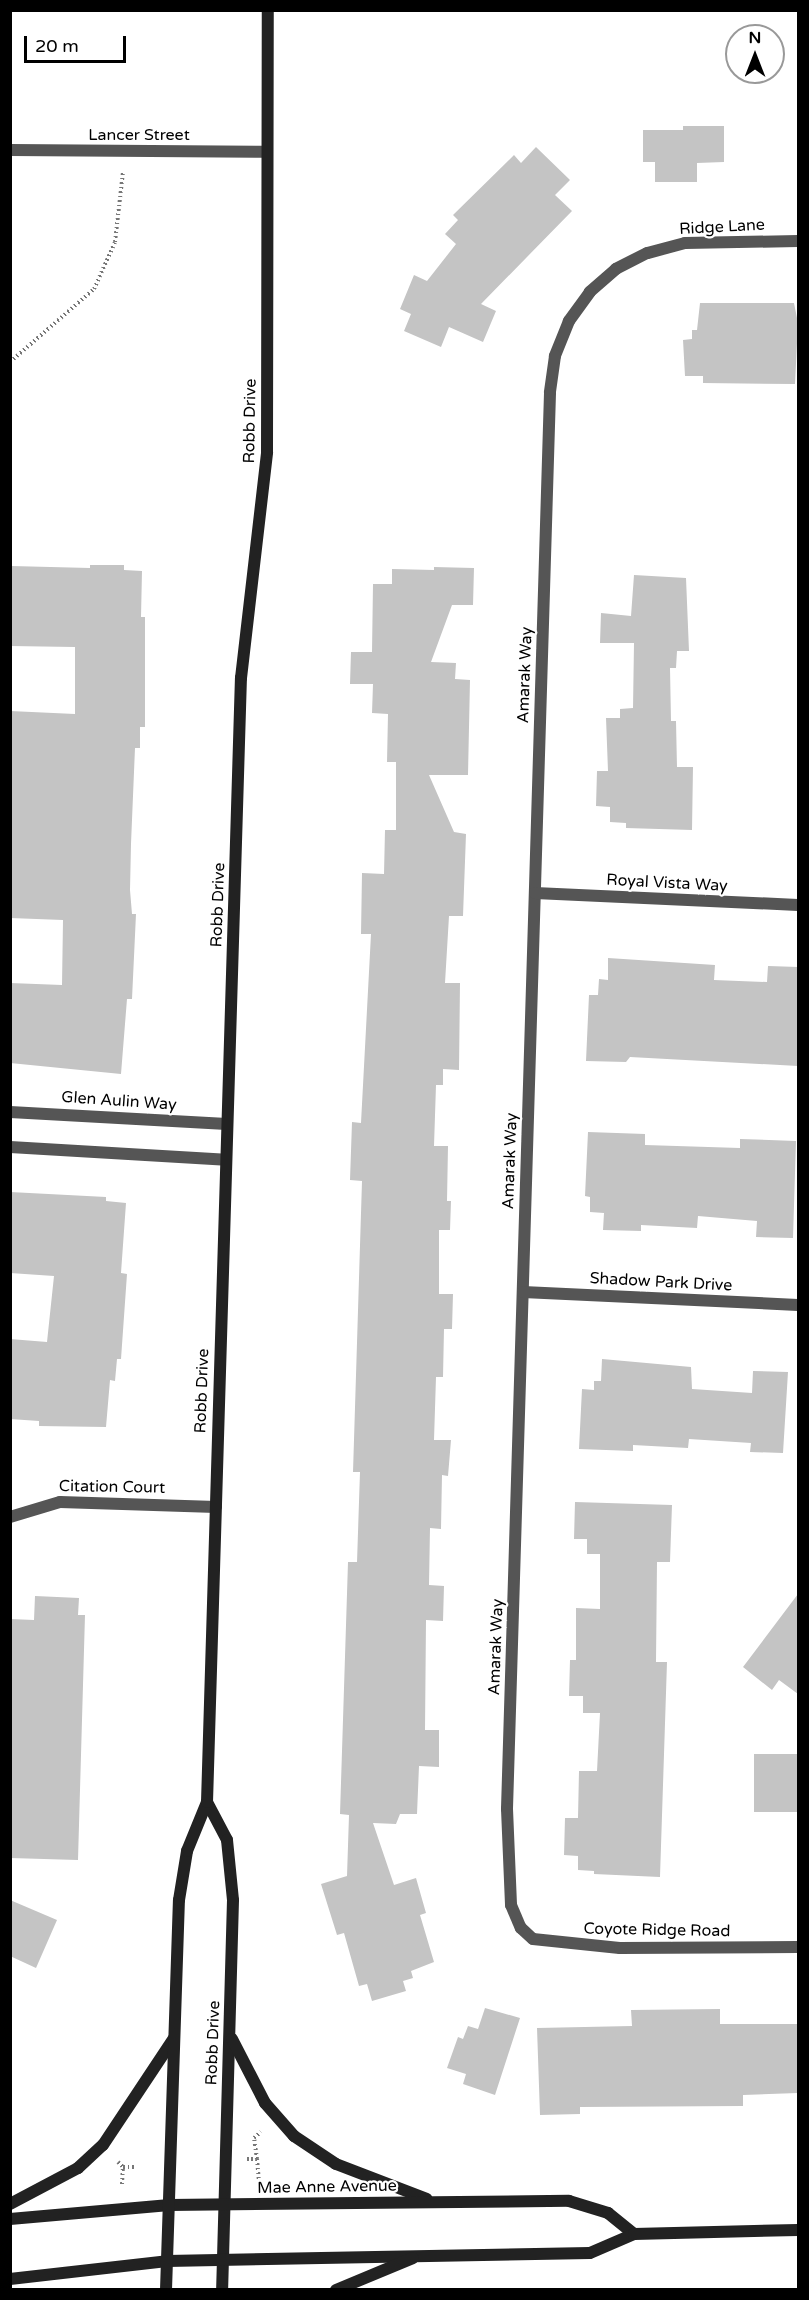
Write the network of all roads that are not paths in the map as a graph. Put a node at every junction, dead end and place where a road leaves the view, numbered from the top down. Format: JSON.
{"nodes":[{"id":1,"x":268,"y":10,"type":"edge"},
{"id":2,"x":10,"y":150,"type":"edge"},
{"id":3,"x":267,"y":152,"type":"junction"},
{"id":4,"x":798,"y":241,"type":"edge"},
{"id":5,"x":550,"y":393,"type":"joint"},
{"id":6,"x":535,"y":893,"type":"junction"},
{"id":7,"x":798,"y":905,"type":"edge"},
{"id":8,"x":10,"y":1112,"type":"edge"},
{"id":9,"x":226,"y":1124,"type":"junction"},
{"id":10,"x":10,"y":1147,"type":"edge"},
{"id":11,"x":226,"y":1160,"type":"junction"},
{"id":12,"x":523,"y":1292,"type":"junction"},
{"id":13,"x":798,"y":1305,"type":"edge"},
{"id":14,"x":216,"y":1507,"type":"junction"},
{"id":15,"x":10,"y":1517,"type":"edge"},
{"id":16,"x":207,"y":1802,"type":"junction"},
{"id":17,"x":520,"y":1929,"type":"joint"},
{"id":18,"x":798,"y":1947,"type":"edge"},
{"id":19,"x":230,"y":2035,"type":"junction"},
{"id":20,"x":175,"y":2037,"type":"junction"},
{"id":21,"x":434,"y":2202,"type":"junction"},
{"id":22,"x":10,"y":2204,"type":"edge"},
{"id":23,"x":225,"y":2204,"type":"junction"},
{"id":24,"x":169,"y":2205,"type":"junction"},
{"id":25,"x":10,"y":2219,"type":"edge"},
{"id":26,"x":798,"y":2230,"type":"edge"},
{"id":27,"x":634,"y":2234,"type":"junction"},
{"id":28,"x":421,"y":2255,"type":"junction"},
{"id":29,"x":224,"y":2260,"type":"junction"},
{"id":30,"x":167,"y":2261,"type":"junction"},
{"id":31,"x":10,"y":2278,"type":"edge"},
{"id":32,"x":166,"y":2289,"type":"edge"},
{"id":33,"x":222,"y":2289,"type":"edge"},
{"id":34,"x":336,"y":2289,"type":"edge"}],
"edges":[{"from":1,"to":3,"type":"main road","name":"Robb Drive"},
{"from":2,"to":3,"type":"street","name":"Lancer Street"},
{"from":3,"to":9,"type":"main road","name":"Robb Drive"},
{"from":4,"to":5,"type":"street","name":"Ridge Lane"},
{"from":5,"to":6,"type":"street","name":"Amarak Way"},
{"from":6,"to":7,"type":"street","name":"Royal Vista Way"},
{"from":6,"to":12,"type":"street","name":"Amarak Way"},
{"from":8,"to":9,"type":"street","name":"Glen Aulin Way"},
{"from":9,"to":11,"type":"main road","name":"Robb Drive"},
{"from":10,"to":11,"type":"street"},
{"from":11,"to":14,"type":"main road","name":"Robb Drive"},
{"from":12,"to":13,"type":"street","name":"Shadow Park Drive"},
{"from":12,"to":17,"type":"street","name":"Amarak Way"},
{"from":14,"to":15,"type":"street","name":"Citation Court"},
{"from":14,"to":16,"type":"main road","name":"Robb Drive"},
{"from":16,"to":19,"type":"main road","name":"Robb Drive"},
{"from":16,"to":20,"type":"main road","name":"Robb Drive"},
{"from":17,"to":18,"type":"street","name":"Coyote Ridge Road"},
{"from":19,"to":21,"type":"main road"},
{"from":19,"to":23,"type":"main road","name":"Robb Drive"},
{"from":20,"to":22,"type":"main road"},
{"from":20,"to":24,"type":"main road","name":"Robb Drive"},
{"from":21,"to":23,"type":"main road","name":"Mae Anne Avenue"},
{"from":21,"to":27,"type":"main road","name":"Mae Anne Avenue"},
{"from":23,"to":24,"type":"main road","name":"Mae Anne Avenue"},
{"from":23,"to":29,"type":"main road","name":"Robb Drive"},
{"from":24,"to":25,"type":"main road","name":"Mae Anne Avenue"},
{"from":24,"to":30,"type":"main road","name":"Robb Drive"},
{"from":26,"to":27,"type":"main road"},
{"from":27,"to":28,"type":"main road"},
{"from":28,"to":29,"type":"main road"},
{"from":28,"to":34,"type":"main road"},
{"from":29,"to":30,"type":"main road"},
{"from":29,"to":33,"type":"main road","name":"Robb Drive"},
{"from":30,"to":31,"type":"main road"},
{"from":30,"to":32,"type":"main road","name":"Robb Drive"}]}
